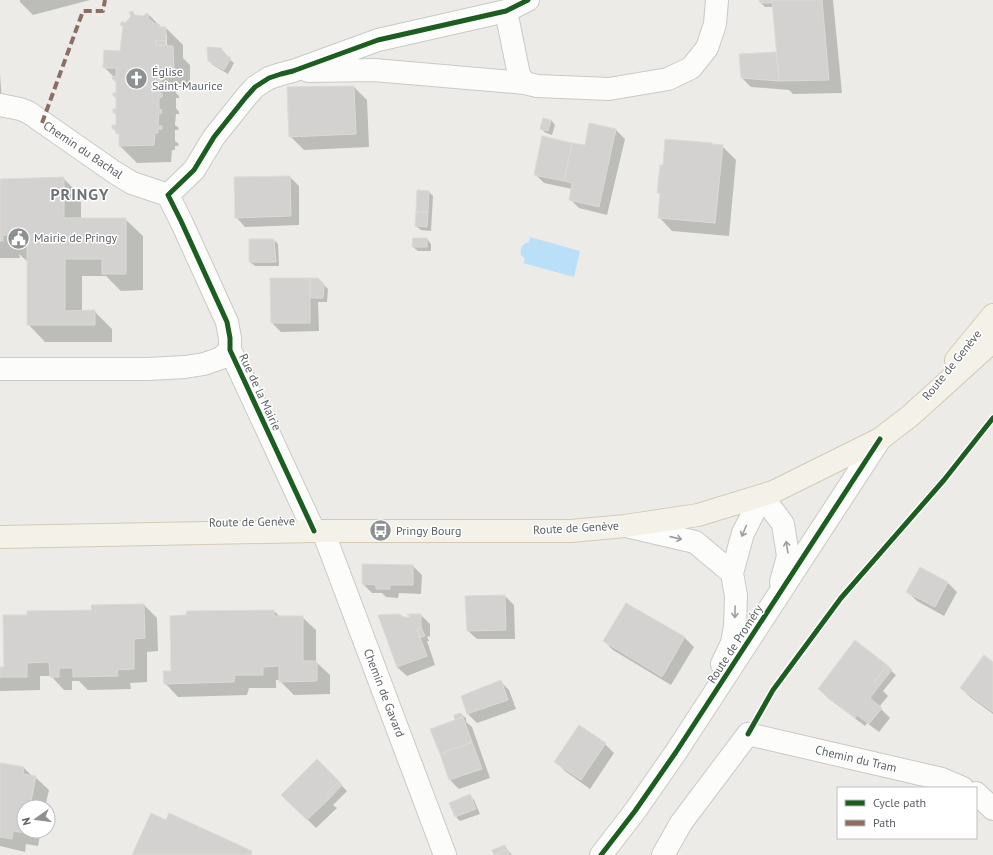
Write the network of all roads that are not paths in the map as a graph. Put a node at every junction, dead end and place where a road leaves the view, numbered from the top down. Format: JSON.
{"nodes":[{"id":1,"x":528,"y":0,"type":"edge"},
{"id":2,"x":717,"y":0,"type":"edge"},
{"id":3,"x":506,"y":11,"type":"junction"},
{"id":4,"x":293,"y":71,"type":"junction"},
{"id":5,"x":525,"y":83,"type":"junction"},
{"id":6,"x":0,"y":105,"type":"edge"},
{"id":7,"x":168,"y":195,"type":"junction"},
{"id":8,"x":993,"y":315,"type":"edge"},
{"id":9,"x":993,"y":341,"type":"edge"},
{"id":10,"x":230,"y":350,"type":"junction"},
{"id":11,"x":0,"y":369,"type":"edge"},
{"id":12,"x":910,"y":416,"type":"junction"},
{"id":13,"x":880,"y":440,"type":"junction"},
{"id":14,"x":762,"y":496,"type":"junction"},
{"id":15,"x":625,"y":526,"type":"junction"},
{"id":16,"x":318,"y":531,"type":"junction"},
{"id":17,"x":0,"y":537,"type":"edge"},
{"id":18,"x":732,"y":573,"type":"junction"},
{"id":19,"x":777,"y":599,"type":"junction"},
{"id":20,"x":676,"y":752,"type":"junction"},
{"id":21,"x":961,"y":787,"type":"edge"},
{"id":22,"x":977,"y":794,"type":"edge"},
{"id":23,"x":993,"y":809,"type":"edge"},
{"id":24,"x":444,"y":855,"type":"edge"},
{"id":25,"x":601,"y":855,"type":"edge"},
{"id":26,"x":663,"y":855,"type":"edge"}],
"edges":[{"from":1,"to":3,"type":"street"},
{"from":2,"to":5,"type":"street"},
{"from":3,"to":4,"type":"street"},
{"from":3,"to":5,"type":"street"},
{"from":4,"to":5,"type":"street"},
{"from":4,"to":7,"type":"street"},
{"from":6,"to":7,"type":"street","name":"Chemin du Bachal"},
{"from":7,"to":10,"type":"street","name":"Rue de la Mairie"},
{"from":8,"to":12,"type":"main road","name":"Route de Genève"},
{"from":9,"to":12,"type":"main road","name":"Route de Genève"},
{"from":10,"to":11,"type":"street"},
{"from":10,"to":16,"type":"street","name":"Rue de la Mairie"},
{"from":12,"to":13,"type":"main road","name":"Route de Genève"},
{"from":13,"to":14,"type":"main road","name":"Route de Genève"},
{"from":13,"to":19,"type":"street","name":"Route de Proméry"},
{"from":14,"to":15,"type":"main road","name":"Route de Genève"},
{"from":14,"to":18,"type":"street","name":"Route de Proméry","one_way":true},
{"from":19,"to":14,"type":"street","name":"Route de Proméry","one_way":true},
{"from":15,"to":16,"type":"main road","name":"Route de Genève"},
{"from":15,"to":18,"type":"street","one_way":true},
{"from":16,"to":17,"type":"main road","name":"Route de Genève"},
{"from":16,"to":24,"type":"street","name":"Chemin de Gavard"},
{"from":18,"to":20,"type":"street","name":"Route de Proméry","one_way":true},
{"from":19,"to":20,"type":"street","name":"Route de Proméry"},
{"from":20,"to":25,"type":"street","name":"Route de Proméry"},
{"from":21,"to":26,"type":"street","name":"Chemin du Tram"},
{"from":22,"to":23,"type":"street"}]}
